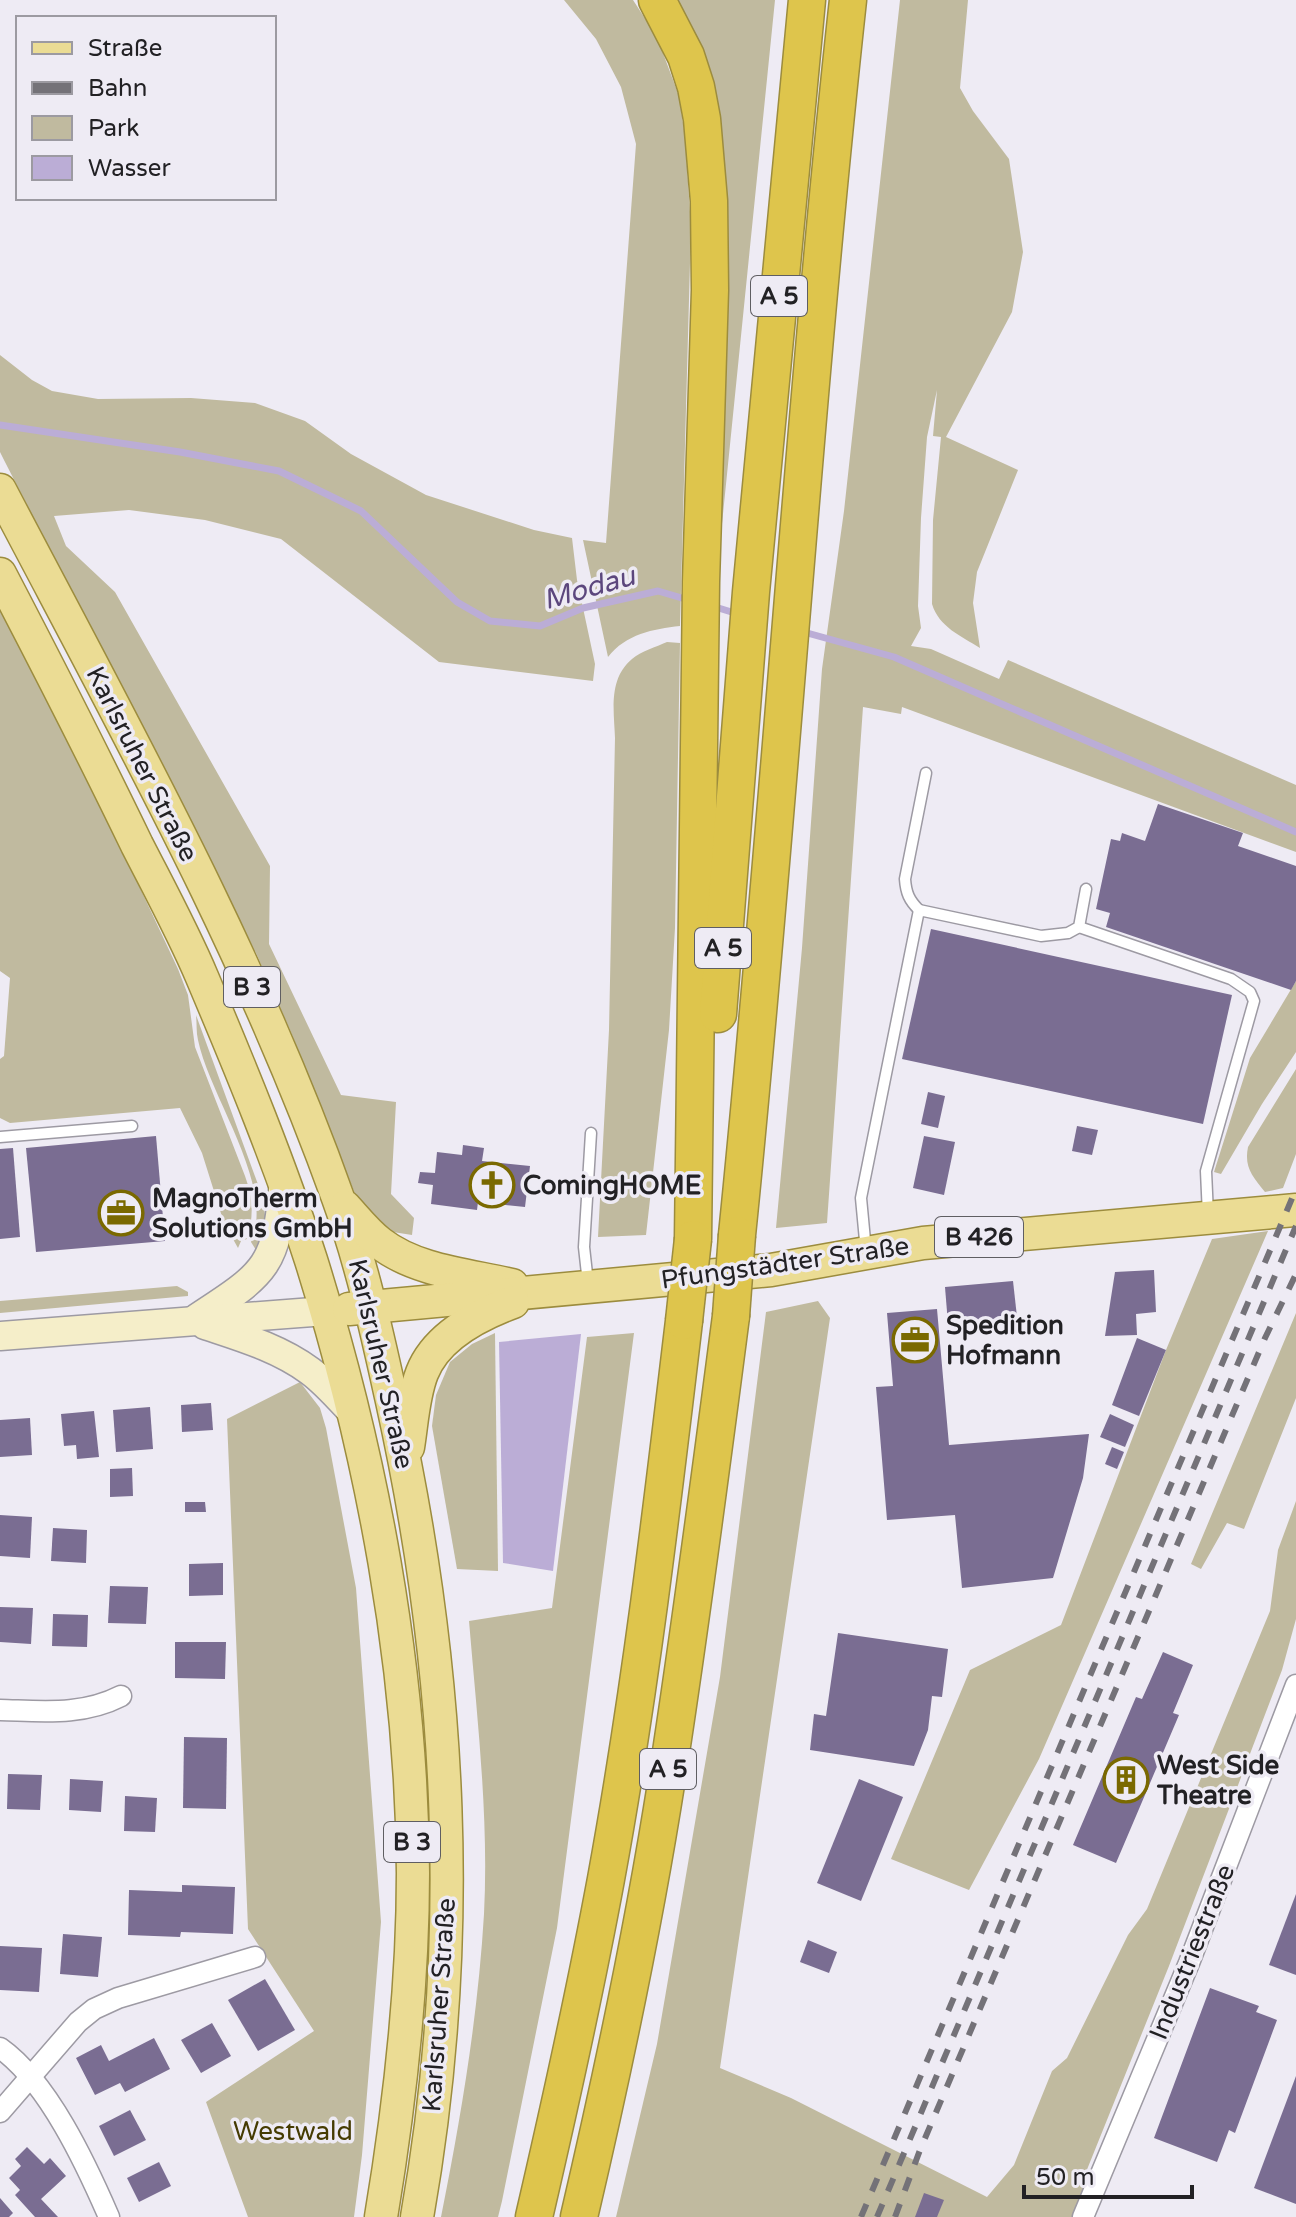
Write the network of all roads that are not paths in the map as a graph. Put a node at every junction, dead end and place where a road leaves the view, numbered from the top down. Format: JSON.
{"nodes":[{"id":1,"x":657,"y":0,"type":"edge"},
{"id":2,"x":807,"y":0,"type":"edge"},
{"id":3,"x":848,"y":0,"type":"edge"},
{"id":4,"x":0,"y":490,"type":"edge"},
{"id":5,"x":0,"y":574,"type":"edge"},
{"id":6,"x":926,"y":773,"type":"dead end"},
{"id":7,"x":1086,"y":889,"type":"dead end"},
{"id":8,"x":919,"y":910,"type":"junction"},
{"id":9,"x":1079,"y":927,"type":"junction"},
{"id":10,"x":132,"y":1126,"type":"dead end"},
{"id":11,"x":591,"y":1133,"type":"dead end"},
{"id":12,"x":0,"y":1137,"type":"edge"},
{"id":13,"x":284,"y":1181,"type":"junction"},
{"id":14,"x":340,"y":1202,"type":"junction"},
{"id":15,"x":1296,"y":1210,"type":"edge"},
{"id":16,"x":1208,"y":1217,"type":"junction"},
{"id":17,"x":693,"y":1239,"type":"junction"},
{"id":18,"x":866,"y":1253,"type":"junction"},
{"id":19,"x":588,"y":1288,"type":"junction"},
{"id":20,"x":542,"y":1291,"type":"junction"},
{"id":21,"x":370,"y":1307,"type":"junction"},
{"id":22,"x":326,"y":1311,"type":"junction"},
{"id":23,"x":193,"y":1321,"type":"junction"},
{"id":24,"x":0,"y":1336,"type":"edge"},
{"id":25,"x":351,"y":1411,"type":"junction"},
{"id":26,"x":406,"y":1463,"type":"junction"},
{"id":27,"x":1296,"y":1685,"type":"edge"},
{"id":28,"x":121,"y":1696,"type":"dead end"},
{"id":29,"x":0,"y":1710,"type":"edge"},
{"id":30,"x":255,"y":1957,"type":"dead end"},
{"id":31,"x":0,"y":2048,"type":"edge"},
{"id":32,"x":29,"y":2077,"type":"junction"},
{"id":33,"x":0,"y":2112,"type":"edge"},
{"id":34,"x":109,"y":2217,"type":"edge"},
{"id":35,"x":381,"y":2217,"type":"edge"},
{"id":36,"x":417,"y":2217,"type":"edge"},
{"id":37,"x":534,"y":2217,"type":"edge"},
{"id":38,"x":579,"y":2217,"type":"edge"},
{"id":39,"x":1083,"y":2217,"type":"edge"}],
"edges":[{"from":1,"to":17,"type":"highway"},
{"from":2,"to":17,"type":"highway","number":"A 5"},
{"from":3,"to":38,"type":"highway","number":"A 5","bridge":true},
{"from":4,"to":14,"type":"main road","name":"Karlsruher Straße","number":"B 3"},
{"from":5,"to":13,"type":"main road","name":"Karlsruher Straße","number":"B 3"},
{"from":6,"to":8,"type":"lane"},
{"from":7,"to":9,"type":"lane"},
{"from":8,"to":9,"type":"lane"},
{"from":8,"to":18,"type":"lane"},
{"from":9,"to":16,"type":"lane"},
{"from":10,"to":12,"type":"lane"},
{"from":11,"to":19,"type":"lane"},
{"from":13,"to":22,"type":"main road","name":"Karlsruher Straße","number":"B 3"},
{"from":13,"to":23,"type":"main road"},
{"from":14,"to":20,"type":"main road","number":"B 426"},
{"from":14,"to":21,"type":"main road","name":"Karlsruher Straße","number":"B 3"},
{"from":15,"to":16,"type":"main road","name":"Pfungstädter Straße","number":"B 426"},
{"from":16,"to":18,"type":"main road","name":"Pfungstädter Straße","number":"B 426"},
{"from":17,"to":37,"type":"highway","number":"A 5","bridge":true},
{"from":18,"to":19,"type":"main road","name":"Pfungstädter Straße","number":"B 426"},
{"from":19,"to":20,"type":"main road","name":"Pfungstädter Straße","number":"B 426"},
{"from":20,"to":21,"type":"main road","name":"Pfungstädter Straße","number":"B 426"},
{"from":20,"to":26,"type":"main road"},
{"from":21,"to":22,"type":"main road","number":"B 426"},
{"from":21,"to":26,"type":"main road","name":"Karlsruher Straße","number":"B 3"},
{"from":22,"to":23,"type":"main road"},
{"from":22,"to":25,"type":"main road","name":"Karlsruher Straße","number":"B 3"},
{"from":23,"to":24,"type":"main road"},
{"from":23,"to":25,"type":"main road"},
{"from":25,"to":35,"type":"main road","name":"Karlsruher Straße","number":"B 3"},
{"from":26,"to":36,"type":"main road","name":"Karlsruher Straße","number":"B 3"},
{"from":27,"to":39,"type":"street","name":"Industriestraße"},
{"from":28,"to":29,"type":"street"},
{"from":30,"to":32,"type":"street"},
{"from":31,"to":32,"type":"street"},
{"from":32,"to":33,"type":"street"},
{"from":32,"to":34,"type":"street"}]}
